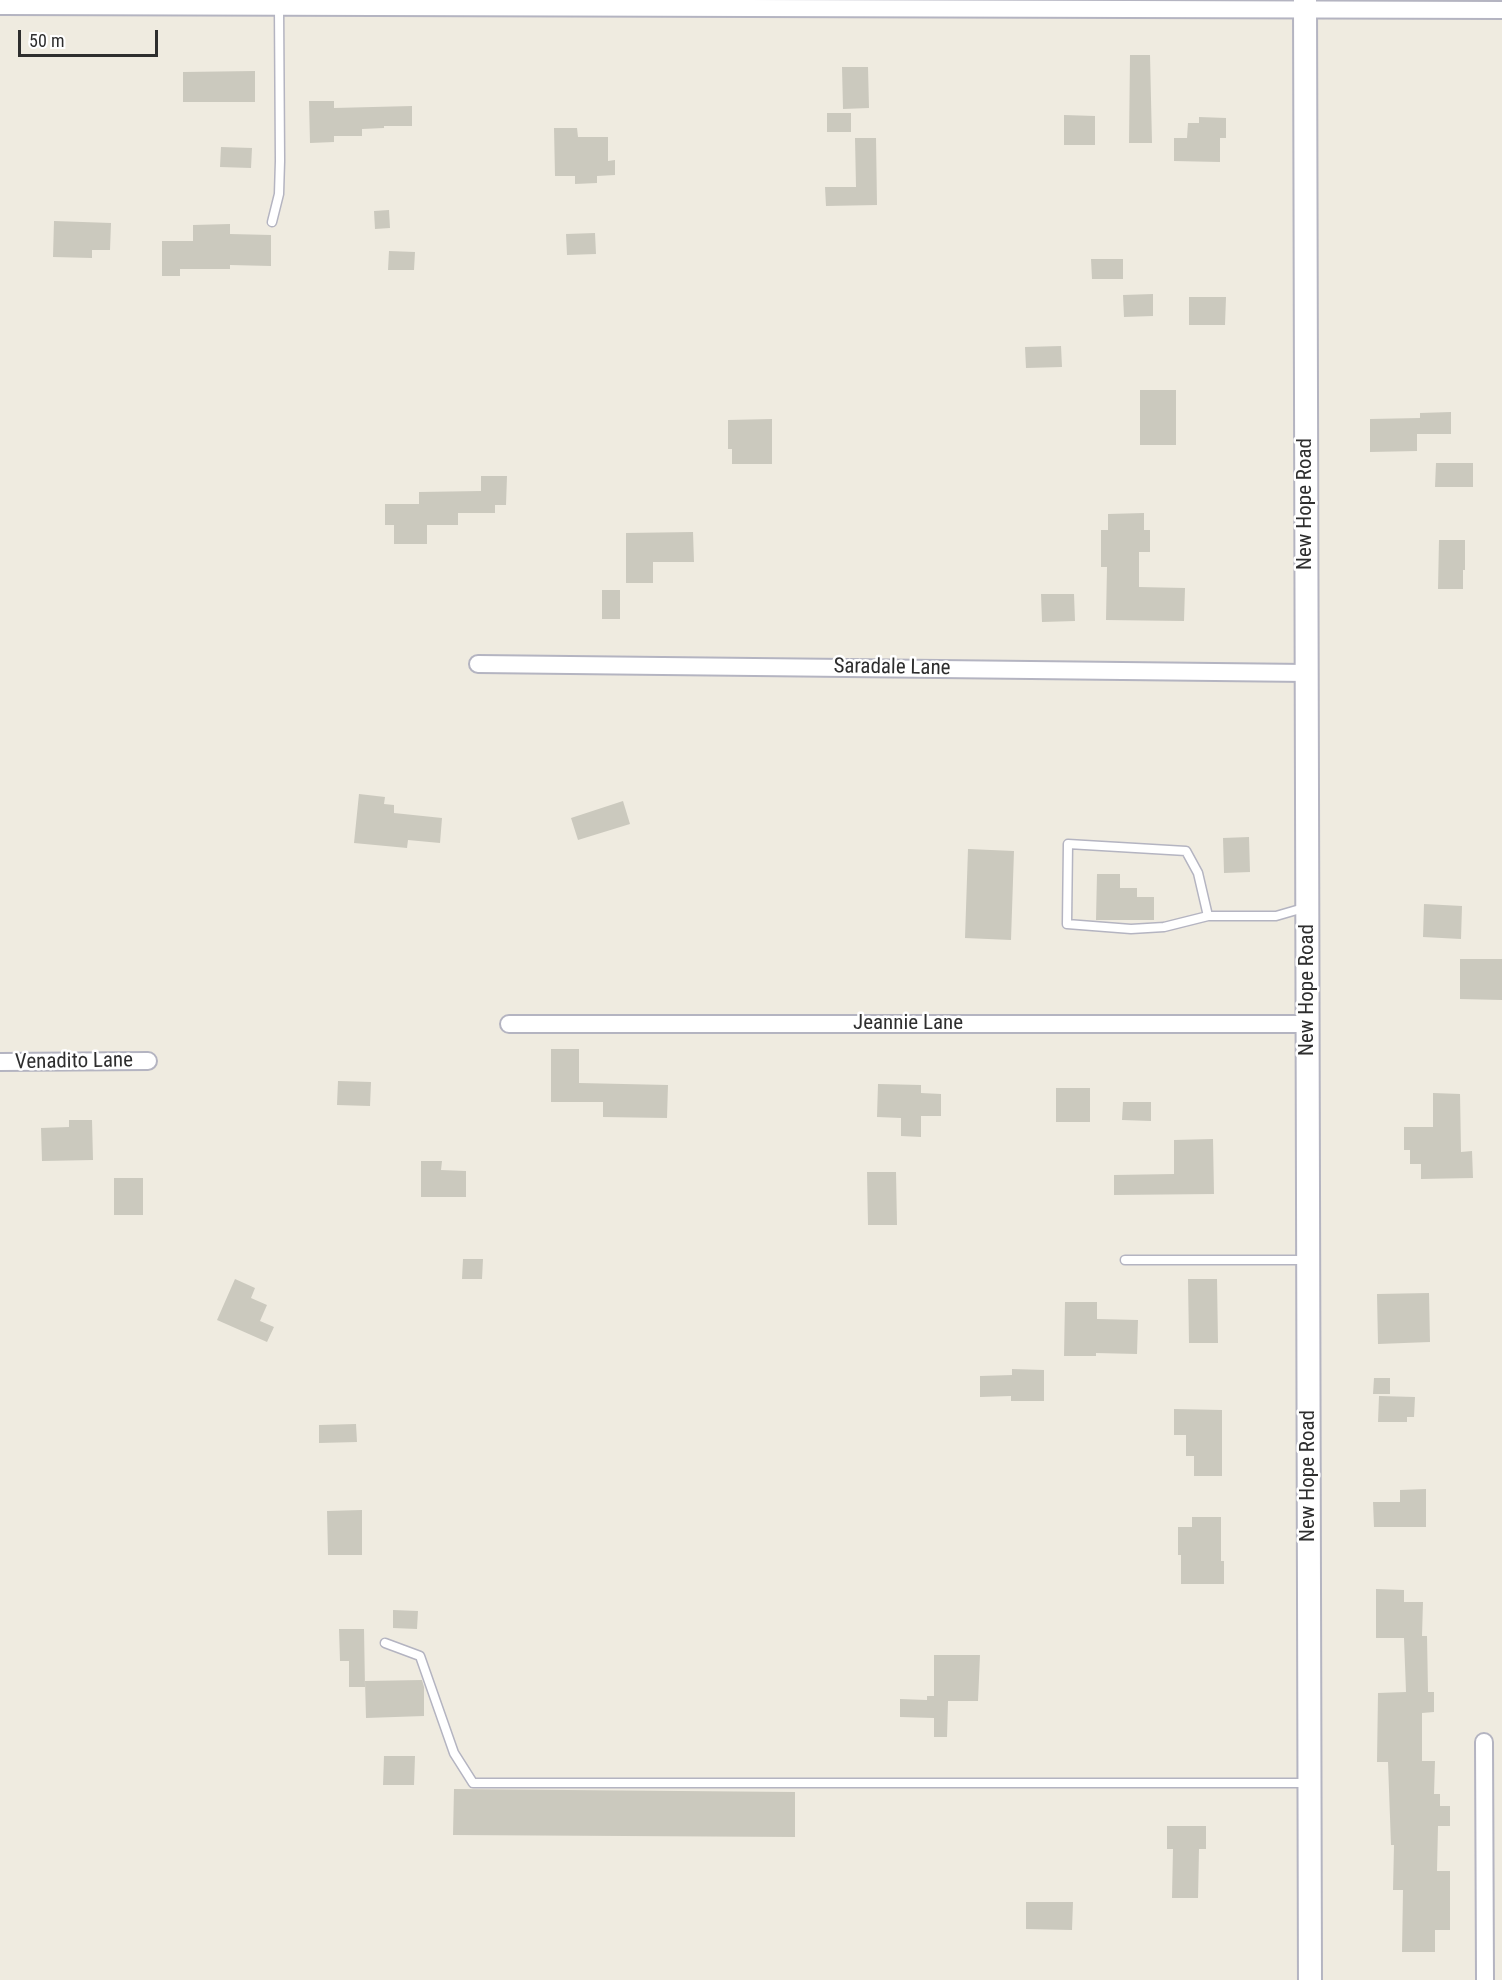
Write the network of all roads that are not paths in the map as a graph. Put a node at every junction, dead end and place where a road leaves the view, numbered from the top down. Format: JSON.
{"nodes":[{"id":1,"x":36,"y":3,"type":"edge"},
{"id":2,"x":332,"y":3,"type":"edge"},
{"id":3,"x":1305,"y":5,"type":"edge"},
{"id":4,"x":0,"y":6,"type":"edge"},
{"id":5,"x":279,"y":7,"type":"junction"},
{"id":6,"x":1502,"y":10,"type":"edge"},
{"id":7,"x":272,"y":222,"type":"dead end"},
{"id":8,"x":478,"y":664,"type":"dead end"},
{"id":9,"x":1307,"y":673,"type":"junction"},
{"id":10,"x":1307,"y":907,"type":"junction"},
{"id":11,"x":1208,"y":916,"type":"junction"},
{"id":12,"x":509,"y":1024,"type":"dead end"},
{"id":13,"x":1308,"y":1024,"type":"junction"},
{"id":14,"x":148,"y":1061,"type":"dead end"},
{"id":15,"x":0,"y":1062,"type":"edge"},
{"id":16,"x":1125,"y":1260,"type":"dead end"},
{"id":17,"x":1308,"y":1260,"type":"junction"},
{"id":18,"x":385,"y":1643,"type":"dead end"},
{"id":19,"x":1484,"y":1742,"type":"dead end"},
{"id":20,"x":1310,"y":1783,"type":"junction"},
{"id":21,"x":1310,"y":1980,"type":"edge"},
{"id":22,"x":1485,"y":1980,"type":"edge"}],
"edges":[{"from":1,"to":4,"type":"street"},
{"from":1,"to":5,"type":"street"},
{"from":2,"to":3,"type":"street"},
{"from":2,"to":5,"type":"street"},
{"from":3,"to":6,"type":"street"},
{"from":3,"to":9,"type":"main road","name":"New Hope Road"},
{"from":5,"to":7,"type":"lane"},
{"from":8,"to":9,"type":"street","name":"Saradale Lane"},
{"from":9,"to":10,"type":"main road","name":"New Hope Road"},
{"from":10,"to":11,"type":"lane"},
{"from":10,"to":13,"type":"main road","name":"New Hope Road"},
{"from":11,"to":11,"type":"lane"},
{"from":12,"to":13,"type":"street","name":"Jeannie Lane"},
{"from":13,"to":17,"type":"main road","name":"New Hope Road"},
{"from":14,"to":15,"type":"street","name":"Venadito Lane"},
{"from":16,"to":17,"type":"lane"},
{"from":17,"to":20,"type":"main road","name":"New Hope Road"},
{"from":18,"to":20,"type":"lane"},
{"from":19,"to":22,"type":"street"},
{"from":20,"to":21,"type":"main road","name":"New Hope Road"}]}
